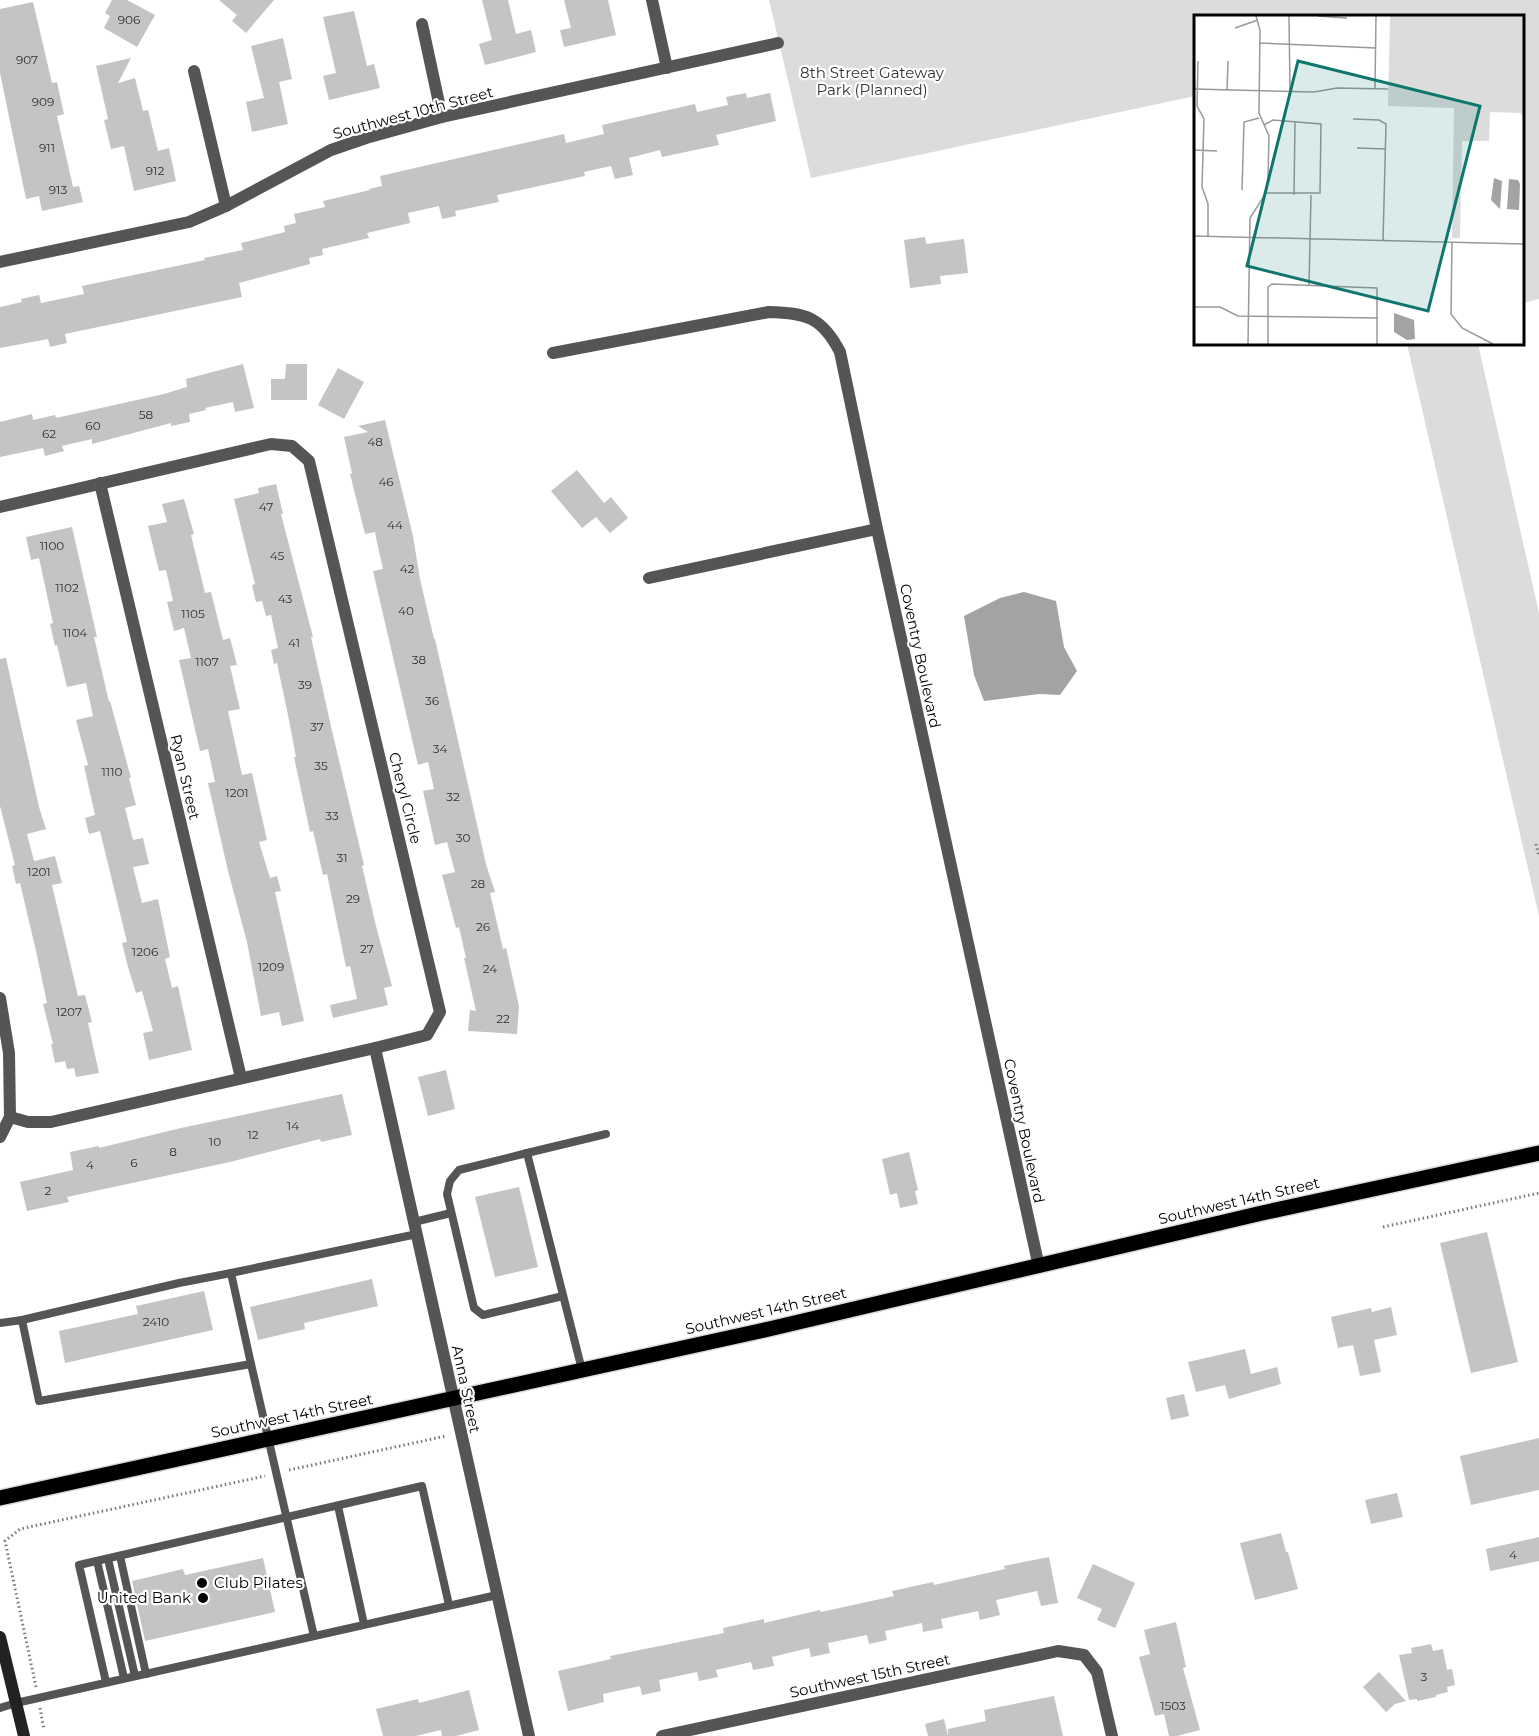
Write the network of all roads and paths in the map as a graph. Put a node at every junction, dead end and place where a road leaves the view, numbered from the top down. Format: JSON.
{"nodes":[{"id":1,"x":652,"y":0,"type":"edge"},
{"id":2,"x":422,"y":24,"type":"dead end"},
{"id":3,"x":778,"y":43,"type":"dead end"},
{"id":4,"x":667,"y":68,"type":"junction"},
{"id":5,"x":194,"y":71,"type":"dead end"},
{"id":6,"x":442,"y":117,"type":"junction"},
{"id":7,"x":226,"y":206,"type":"junction"},
{"id":8,"x":0,"y":262,"type":"edge"},
{"id":9,"x":553,"y":353,"type":"dead end"},
{"id":10,"x":100,"y":483,"type":"junction"},
{"id":11,"x":0,"y":507,"type":"edge"},
{"id":12,"x":876,"y":529,"type":"junction"},
{"id":13,"x":649,"y":578,"type":"dead end"},
{"id":14,"x":1536,"y":844,"type":"dead end"},
{"id":15,"x":1539,"y":857,"type":"edge"},
{"id":16,"x":0,"y":998,"type":"edge"},
{"id":17,"x":375,"y":1048,"type":"junction"},
{"id":18,"x":241,"y":1078,"type":"junction"},
{"id":19,"x":10,"y":1117,"type":"junction"},
{"id":20,"x":606,"y":1134,"type":"dead end"},
{"id":21,"x":0,"y":1137,"type":"edge"},
{"id":22,"x":527,"y":1153,"type":"junction"},
{"id":23,"x":1539,"y":1153,"type":"edge"},
{"id":24,"x":1539,"y":1193,"type":"edge"},
{"id":25,"x":451,"y":1213,"type":"junction"},
{"id":26,"x":1383,"y":1227,"type":"dead end"},
{"id":27,"x":415,"y":1228,"type":"junction"},
{"id":28,"x":1039,"y":1267,"type":"junction"},
{"id":29,"x":231,"y":1273,"type":"junction"},
{"id":30,"x":563,"y":1296,"type":"junction"},
{"id":31,"x":22,"y":1320,"type":"junction"},
{"id":32,"x":0,"y":1323,"type":"edge"},
{"id":33,"x":251,"y":1364,"type":"junction"},
{"id":34,"x":582,"y":1370,"type":"junction"},
{"id":35,"x":452,"y":1399,"type":"junction"},
{"id":36,"x":460,"y":1432,"type":"junction"},
{"id":37,"x":269,"y":1440,"type":"junction"},
{"id":38,"x":294,"y":1469,"type":"dead end"},
{"id":39,"x":260,"y":1477,"type":"dead end"},
{"id":40,"x":0,"y":1498,"type":"edge"},
{"id":41,"x":338,"y":1506,"type":"junction"},
{"id":42,"x":286,"y":1518,"type":"junction"},
{"id":43,"x":120,"y":1556,"type":"junction"},
{"id":44,"x":108,"y":1559,"type":"junction"},
{"id":45,"x":97,"y":1561,"type":"junction"},
{"id":46,"x":497,"y":1595,"type":"junction"},
{"id":47,"x":449,"y":1605,"type":"junction"},
{"id":48,"x":364,"y":1624,"type":"junction"},
{"id":49,"x":314,"y":1636,"type":"junction"},
{"id":50,"x":0,"y":1637,"type":"edge"},
{"id":51,"x":146,"y":1674,"type":"junction"},
{"id":52,"x":135,"y":1676,"type":"junction"},
{"id":53,"x":124,"y":1678,"type":"junction"},
{"id":54,"x":106,"y":1682,"type":"junction"},
{"id":55,"x":36,"y":1685,"type":"dead end"},
{"id":56,"x":16,"y":1702,"type":"junction"},
{"id":57,"x":0,"y":1708,"type":"edge"},
{"id":58,"x":41,"y":1712,"type":"dead end"},
{"id":59,"x":44,"y":1730,"type":"dead end"},
{"id":60,"x":24,"y":1736,"type":"edge"},
{"id":61,"x":529,"y":1736,"type":"edge"},
{"id":62,"x":662,"y":1736,"type":"edge"},
{"id":63,"x":1112,"y":1736,"type":"edge"}],
"edges":[{"from":1,"to":4,"type":"street"},
{"from":2,"to":6,"type":"street"},
{"from":3,"to":4,"type":"street","name":"Southwest 10th Street"},
{"from":4,"to":6,"type":"street","name":"Southwest 10th Street"},
{"from":5,"to":7,"type":"street"},
{"from":6,"to":7,"type":"street","name":"Southwest 10th Street"},
{"from":7,"to":8,"type":"street","name":"Southwest 10th Street"},
{"from":9,"to":12,"type":"street","name":"Coventry Boulevard"},
{"from":10,"to":11,"type":"street","name":"Cheryl Circle"},
{"from":10,"to":17,"type":"street","name":"Cheryl Circle"},
{"from":10,"to":18,"type":"street","name":"Ryan Street"},
{"from":12,"to":13,"type":"street"},
{"from":12,"to":28,"type":"street","name":"Coventry Boulevard"},
{"from":14,"to":15,"type":"path"},
{"from":16,"to":19,"type":"street"},
{"from":17,"to":18,"type":"street","name":"Cheryl Circle"},
{"from":17,"to":27,"type":"street","name":"Anna Street"},
{"from":18,"to":19,"type":"street","name":"Cheryl Circle"},
{"from":19,"to":21,"type":"street"},
{"from":20,"to":22,"type":"lane"},
{"from":22,"to":25,"type":"lane"},
{"from":22,"to":30,"type":"lane"},
{"from":23,"to":28,"type":"main road","name":"Southwest 14th Street"},
{"from":24,"to":26,"type":"path"},
{"from":25,"to":27,"type":"lane"},
{"from":25,"to":30,"type":"lane"},
{"from":27,"to":29,"type":"lane"},
{"from":27,"to":35,"type":"street","name":"Anna Street"},
{"from":28,"to":34,"type":"main road","name":"Southwest 14th Street"},
{"from":29,"to":31,"type":"lane"},
{"from":29,"to":33,"type":"lane"},
{"from":30,"to":34,"type":"lane"},
{"from":31,"to":32,"type":"lane"},
{"from":31,"to":33,"type":"lane"},
{"from":33,"to":37,"type":"lane"},
{"from":34,"to":35,"type":"main road","name":"Southwest 14th Street"},
{"from":35,"to":36,"type":"street","name":"Anna Street"},
{"from":35,"to":37,"type":"main road","name":"Southwest 14th Street"},
{"from":36,"to":38,"type":"path"},
{"from":36,"to":46,"type":"street","name":"Anna Street"},
{"from":37,"to":40,"type":"main road","name":"Southwest 14th Street"},
{"from":37,"to":42,"type":"lane"},
{"from":39,"to":55,"type":"path"},
{"from":41,"to":42,"type":"lane"},
{"from":41,"to":47,"type":"lane"},
{"from":41,"to":48,"type":"lane"},
{"from":42,"to":43,"type":"lane"},
{"from":42,"to":49,"type":"lane"},
{"from":43,"to":44,"type":"lane"},
{"from":43,"to":51,"type":"lane"},
{"from":44,"to":45,"type":"lane"},
{"from":44,"to":52,"type":"lane"},
{"from":45,"to":53,"type":"lane"},
{"from":45,"to":54,"type":"lane"},
{"from":46,"to":47,"type":"lane"},
{"from":46,"to":61,"type":"street","name":"Anna Street"},
{"from":47,"to":48,"type":"lane"},
{"from":48,"to":49,"type":"lane"},
{"from":49,"to":51,"type":"lane"},
{"from":50,"to":56,"type":"street"},
{"from":51,"to":52,"type":"lane"},
{"from":52,"to":53,"type":"lane"},
{"from":53,"to":54,"type":"lane"},
{"from":54,"to":56,"type":"lane"},
{"from":56,"to":57,"type":"lane"},
{"from":56,"to":60,"type":"street"},
{"from":58,"to":59,"type":"path"},
{"from":62,"to":63,"type":"street","name":"Southwest 15th Street"}]}
